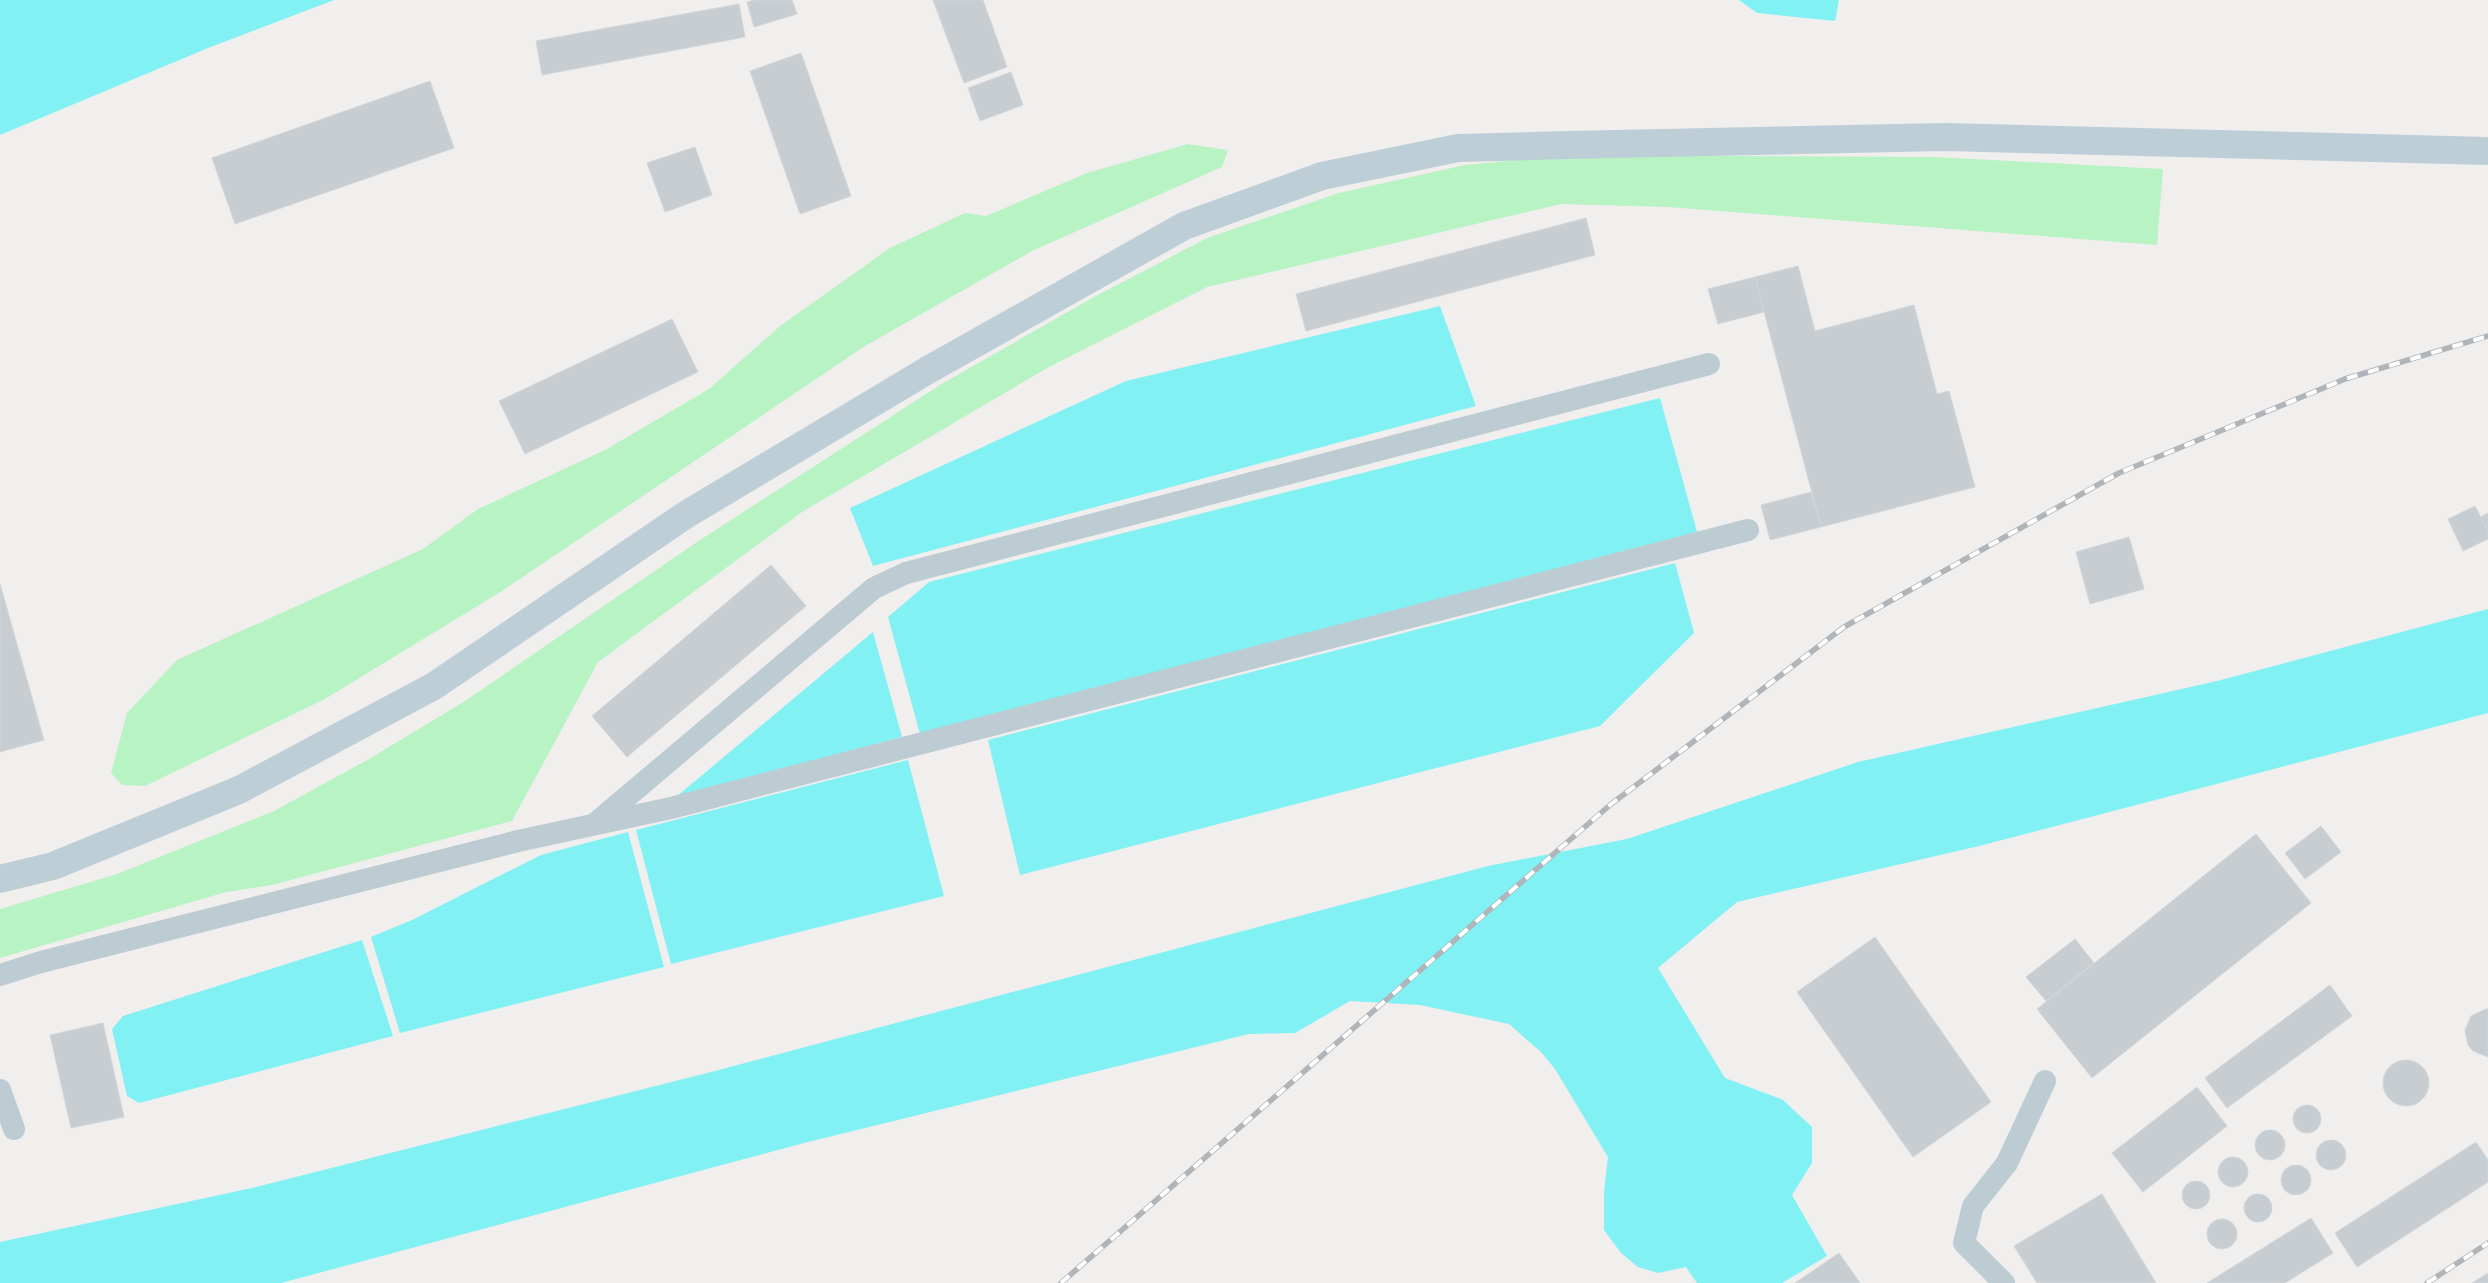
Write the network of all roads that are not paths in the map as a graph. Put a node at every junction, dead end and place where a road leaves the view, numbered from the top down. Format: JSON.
{"nodes":[{"id":1,"x":2488,"y":151,"type":"edge"},
{"id":2,"x":1709,"y":364,"type":"dead end"},
{"id":3,"x":1748,"y":530,"type":"dead end"},
{"id":4,"x":594,"y":825,"type":"junction"},
{"id":5,"x":0,"y":879,"type":"edge"},
{"id":6,"x":0,"y":975,"type":"edge"},
{"id":7,"x":2045,"y":1081,"type":"dead end"},
{"id":8,"x":0,"y":1090,"type":"edge"},
{"id":9,"x":14,"y":1129,"type":"dead end"},
{"id":10,"x":2004,"y":1283,"type":"edge"}],
"edges":[{"from":1,"to":5,"type":"main road"},
{"from":2,"to":4,"type":"lane"},
{"from":3,"to":4,"type":"lane"},
{"from":4,"to":6,"type":"lane"},
{"from":7,"to":10,"type":"lane"},
{"from":8,"to":9,"type":"lane"}]}
